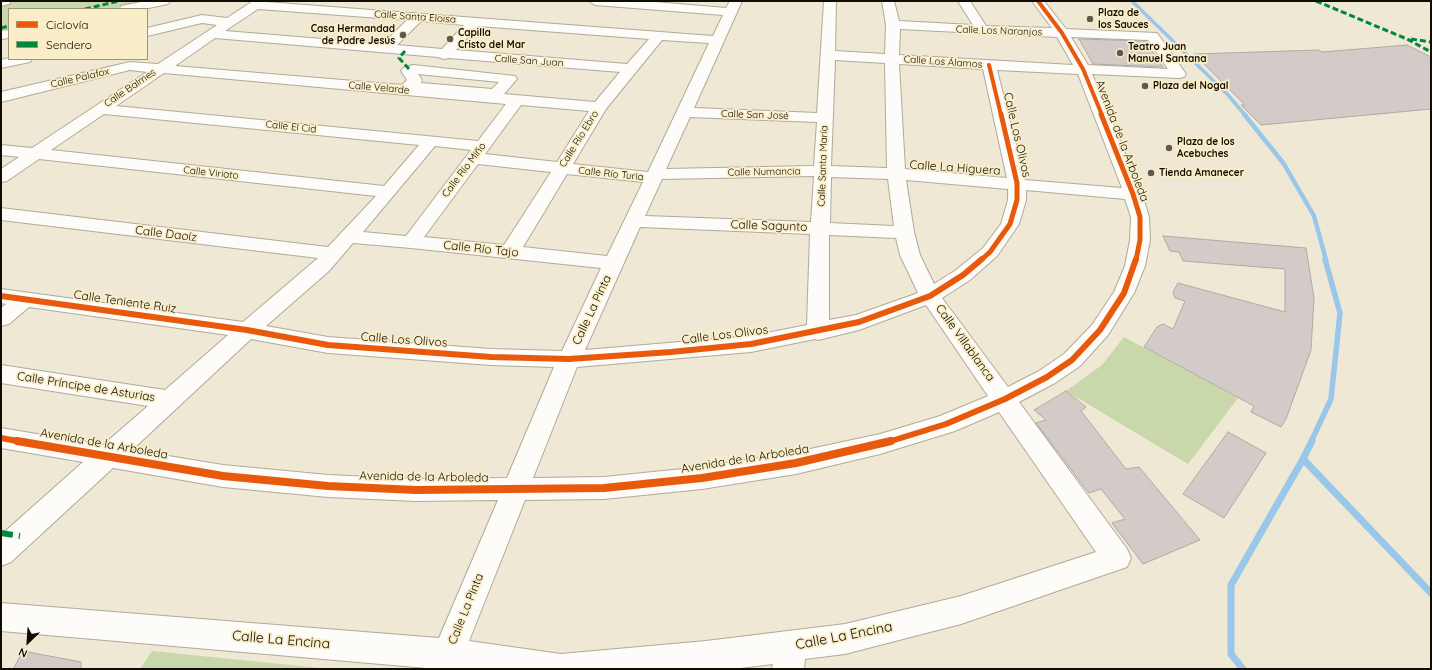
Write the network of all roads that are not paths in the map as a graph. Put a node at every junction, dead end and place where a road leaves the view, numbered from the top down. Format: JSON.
{"nodes":[{"id":1,"x":5,"y":1,"type":"edge"},
{"id":2,"x":164,"y":1,"type":"edge"},
{"id":3,"x":358,"y":1,"type":"edge"},
{"id":4,"x":595,"y":1,"type":"edge"},
{"id":5,"x":830,"y":1,"type":"edge"},
{"id":6,"x":888,"y":1,"type":"edge"},
{"id":7,"x":964,"y":1,"type":"edge"},
{"id":8,"x":1038,"y":1,"type":"edge"},
{"id":9,"x":1,"y":2,"type":"edge"},
{"id":10,"x":258,"y":3,"type":"edge"},
{"id":11,"x":734,"y":7,"type":"edge"},
{"id":12,"x":131,"y":8,"type":"edge"},
{"id":13,"x":346,"y":12,"type":"junction"},
{"id":14,"x":418,"y":17,"type":"junction"},
{"id":15,"x":475,"y":21,"type":"junction"},
{"id":16,"x":228,"y":22,"type":"junction"},
{"id":17,"x":893,"y":25,"type":"junction"},
{"id":18,"x":982,"y":30,"type":"junction"},
{"id":19,"x":148,"y":32,"type":"edge"},
{"id":20,"x":1062,"y":33,"type":"junction"},
{"id":21,"x":211,"y":34,"type":"junction"},
{"id":22,"x":660,"y":35,"type":"junction"},
{"id":23,"x":718,"y":40,"type":"junction"},
{"id":24,"x":934,"y":42,"type":"joint"},
{"id":25,"x":386,"y":49,"type":"junction"},
{"id":26,"x":406,"y":51,"type":"junction"},
{"id":27,"x":444,"y":55,"type":"junction"},
{"id":28,"x":827,"y":55,"type":"junction"},
{"id":29,"x":892,"y":59,"type":"junction"},
{"id":30,"x":20,"y":60,"type":"edge"},
{"id":31,"x":1,"y":64,"type":"edge"},
{"id":32,"x":990,"y":65,"type":"junction"},
{"id":33,"x":160,"y":68,"type":"junction"},
{"id":34,"x":632,"y":69,"type":"junction"},
{"id":35,"x":410,"y":70,"type":"junction"},
{"id":36,"x":1083,"y":70,"type":"junction"},
{"id":37,"x":1179,"y":74,"type":"joint"},
{"id":38,"x":1,"y":97,"type":"edge"},
{"id":39,"x":517,"y":100,"type":"junction"},
{"id":40,"x":599,"y":107,"type":"junction"},
{"id":41,"x":100,"y":109,"type":"junction"},
{"id":42,"x":685,"y":112,"type":"junction"},
{"id":43,"x":825,"y":118,"type":"junction"},
{"id":44,"x":431,"y":141,"type":"junction"},
{"id":45,"x":1,"y":150,"type":"edge"},
{"id":46,"x":477,"y":152,"type":"junction"},
{"id":47,"x":34,"y":154,"type":"junction"},
{"id":48,"x":561,"y":168,"type":"junction"},
{"id":49,"x":823,"y":171,"type":"junction"},
{"id":50,"x":896,"y":174,"type":"junction"},
{"id":51,"x":655,"y":176,"type":"junction"},
{"id":52,"x":1,"y":177,"type":"edge"},
{"id":53,"x":1017,"y":183,"type":"junction"},
{"id":54,"x":389,"y":192,"type":"junction"},
{"id":55,"x":1133,"y":194,"type":"junction"},
{"id":56,"x":1,"y":214,"type":"edge"},
{"id":57,"x":634,"y":221,"type":"junction"},
{"id":58,"x":820,"y":228,"type":"junction"},
{"id":59,"x":904,"y":232,"type":"junction"},
{"id":60,"x":348,"y":237,"type":"junction"},
{"id":61,"x":411,"y":242,"type":"junction"},
{"id":62,"x":510,"y":252,"type":"junction"},
{"id":63,"x":332,"y":254,"type":"junction"},
{"id":64,"x":615,"y":263,"type":"junction"},
{"id":65,"x":1,"y":296,"type":"edge"},
{"id":66,"x":930,"y":296,"type":"junction"},
{"id":67,"x":25,"y":299,"type":"junction"},
{"id":68,"x":1,"y":319,"type":"edge"},
{"id":69,"x":247,"y":330,"type":"junction"},
{"id":70,"x":818,"y":332,"type":"junction"},
{"id":71,"x":569,"y":359,"type":"junction"},
{"id":72,"x":1,"y":374,"type":"edge"},
{"id":73,"x":1005,"y":399,"type":"junction"},
{"id":74,"x":170,"y":400,"type":"junction"},
{"id":75,"x":1,"y":438,"type":"edge"},
{"id":76,"x":109,"y":456,"type":"junction"},
{"id":77,"x":515,"y":488,"type":"junction"},
{"id":78,"x":7,"y":541,"type":"edge"},
{"id":79,"x":1117,"y":558,"type":"joint"},
{"id":80,"x":1,"y":617,"type":"edge"},
{"id":81,"x":790,"y":658,"type":"edge"},
{"id":82,"x":445,"y":661,"type":"edge"},
{"id":83,"x":561,"y":669,"type":"edge"}],
"edges":[{"from":1,"to":9,"type":"street"},
{"from":2,"to":12,"type":"street"},
{"from":3,"to":13,"type":"street"},
{"from":4,"to":11,"type":"street"},
{"from":5,"to":28,"type":"street","name":"Calle Santa María"},
{"from":6,"to":17,"type":"street","name":"Calle Villablanca"},
{"from":7,"to":18,"type":"street"},
{"from":8,"to":20,"type":"street","name":"Avenida de la Arboleda"},
{"from":10,"to":13,"type":"street","name":"Calle Santa Eloisa"},
{"from":10,"to":16,"type":"street","name":"Calle Balmes"},
{"from":11,"to":23,"type":"street","name":"Calle La Pinta"},
{"from":13,"to":14,"type":"street","name":"Calle Santa Eloisa"},
{"from":14,"to":15,"type":"street","name":"Calle Santa Eloisa"},
{"from":14,"to":25,"type":"street"},
{"from":15,"to":22,"type":"street","name":"Calle Santa Eloisa"},
{"from":15,"to":27,"type":"street"},
{"from":16,"to":19,"type":"street"},
{"from":16,"to":21,"type":"street","name":"Calle Balmes"},
{"from":17,"to":18,"type":"street","name":"Calle Los Naranjos"},
{"from":17,"to":29,"type":"street","name":"Calle Villablanca"},
{"from":18,"to":20,"type":"street","name":"Calle Los Naranjos"},
{"from":20,"to":36,"type":"street","name":"Avenida de la Arboleda"},
{"from":20,"to":37,"type":"street","name":"Calle Los Naranjos"},
{"from":21,"to":25,"type":"street","name":"Calle San Juan"},
{"from":21,"to":33,"type":"street","name":"Calle Balmes"},
{"from":22,"to":23,"type":"street","name":"Calle Santa Eloisa"},
{"from":22,"to":34,"type":"street","name":"Calle Río Ebro"},
{"from":23,"to":42,"type":"street","name":"Calle La Pinta"},
{"from":24,"to":24,"type":"street"},
{"from":25,"to":26,"type":"street","name":"Calle San Juan"},
{"from":26,"to":27,"type":"street","name":"Calle San Juan"},
{"from":26,"to":35,"type":"street"},
{"from":27,"to":34,"type":"street","name":"Calle San Juan"},
{"from":28,"to":29,"type":"street","name":"Calle Los Álamos"},
{"from":28,"to":43,"type":"street","name":"Calle Santa María"},
{"from":29,"to":32,"type":"street","name":"Calle Los Álamos"},
{"from":29,"to":50,"type":"street","name":"Calle Villablanca"},
{"from":30,"to":31,"type":"street"},
{"from":32,"to":36,"type":"street","name":"Calle Los Álamos"},
{"from":32,"to":53,"type":"street","name":"Calle Los Olivos"},
{"from":33,"to":38,"type":"street","name":"Calle Palafox"},
{"from":33,"to":39,"type":"street","name":"Calle Velarde"},
{"from":33,"to":41,"type":"street","name":"Calle Balmes"},
{"from":34,"to":40,"type":"street","name":"Calle Río Ebro"},
{"from":35,"to":35,"type":"street"},
{"from":36,"to":37,"type":"street","name":"Calle Los Álamos"},
{"from":36,"to":55,"type":"street","name":"Avenida de la Arboleda"},
{"from":39,"to":40,"type":"street","name":"Calle Velarde"},
{"from":39,"to":46,"type":"street","name":"Calle Río Miño"},
{"from":40,"to":48,"type":"street","name":"Calle Río Ebro"},
{"from":41,"to":44,"type":"street","name":"Calle El Cid"},
{"from":41,"to":47,"type":"street","name":"Calle Balmes"},
{"from":42,"to":43,"type":"street","name":"Calle San José"},
{"from":42,"to":51,"type":"street","name":"Calle La Pinta"},
{"from":43,"to":49,"type":"street","name":"Calle Santa María"},
{"from":44,"to":46,"type":"street","name":"Calle El Cid"},
{"from":44,"to":54,"type":"street"},
{"from":45,"to":47,"type":"street","name":"Calle Viriato"},
{"from":46,"to":48,"type":"street","name":"Calle Río Turia"},
{"from":46,"to":61,"type":"street","name":"Calle Río Miño"},
{"from":47,"to":52,"type":"street","name":"Calle Balmes"},
{"from":47,"to":54,"type":"street","name":"Calle Viriato"},
{"from":48,"to":51,"type":"street","name":"Calle Río Turia"},
{"from":48,"to":62,"type":"street","name":"Calle Río Ebro"},
{"from":49,"to":50,"type":"street","name":"Calle Numancia"},
{"from":49,"to":51,"type":"street","name":"Calle Numancia"},
{"from":49,"to":58,"type":"street","name":"Calle Santa María"},
{"from":50,"to":53,"type":"street","name":"Calle La Higuera"},
{"from":50,"to":59,"type":"street","name":"Calle Villablanca"},
{"from":51,"to":57,"type":"street","name":"Calle La Pinta"},
{"from":53,"to":55,"type":"street","name":"Calle La Higuera"},
{"from":53,"to":66,"type":"street","name":"Calle Los Olivos"},
{"from":54,"to":60,"type":"street"},
{"from":55,"to":73,"type":"street","name":"Avenida de la Arboleda"},
{"from":56,"to":63,"type":"street","name":"Calle Daoíz"},
{"from":57,"to":58,"type":"street","name":"Calle Sagunto"},
{"from":57,"to":64,"type":"street","name":"Calle La Pinta"},
{"from":58,"to":59,"type":"street","name":"Calle Sagunto"},
{"from":58,"to":70,"type":"street","name":"Calle Santa María"},
{"from":59,"to":66,"type":"street","name":"Calle Villablanca"},
{"from":60,"to":61,"type":"street","name":"Calle Río Tajo"},
{"from":60,"to":63,"type":"street"},
{"from":61,"to":62,"type":"street","name":"Calle Río Tajo"},
{"from":62,"to":64,"type":"street","name":"Calle Río Tajo"},
{"from":63,"to":69,"type":"street"},
{"from":64,"to":71,"type":"street","name":"Calle La Pinta"},
{"from":65,"to":67,"type":"street","name":"Calle Teniente Ruiz"},
{"from":66,"to":70,"type":"street","name":"Calle Los Olivos"},
{"from":66,"to":73,"type":"street","name":"Calle Villablanca"},
{"from":67,"to":68,"type":"street"},
{"from":67,"to":69,"type":"street","name":"Calle Teniente Ruiz"},
{"from":69,"to":71,"type":"street","name":"Calle Los Olivos"},
{"from":69,"to":74,"type":"street"},
{"from":70,"to":71,"type":"street","name":"Calle Los Olivos"},
{"from":71,"to":77,"type":"street","name":"Calle La Pinta"},
{"from":72,"to":74,"type":"street","name":"Calle Príncipe de Asturias"},
{"from":73,"to":77,"type":"street","name":"Avenida de la Arboleda"},
{"from":73,"to":79,"type":"street","name":"Calle Villablanca"},
{"from":74,"to":76,"type":"street"},
{"from":75,"to":76,"type":"street","name":"Avenida de la Arboleda"},
{"from":76,"to":77,"type":"street","name":"Avenida de la Arboleda"},
{"from":76,"to":78,"type":"street"},
{"from":77,"to":82,"type":"street","name":"Calle La Pinta"},
{"from":79,"to":81,"type":"street","name":"Calle La Encina"},
{"from":80,"to":82,"type":"street","name":"Calle La Encina"},
{"from":81,"to":83,"type":"street","name":"Calle La Encina"},
{"from":82,"to":83,"type":"street","name":"Calle La Encina"}]}
